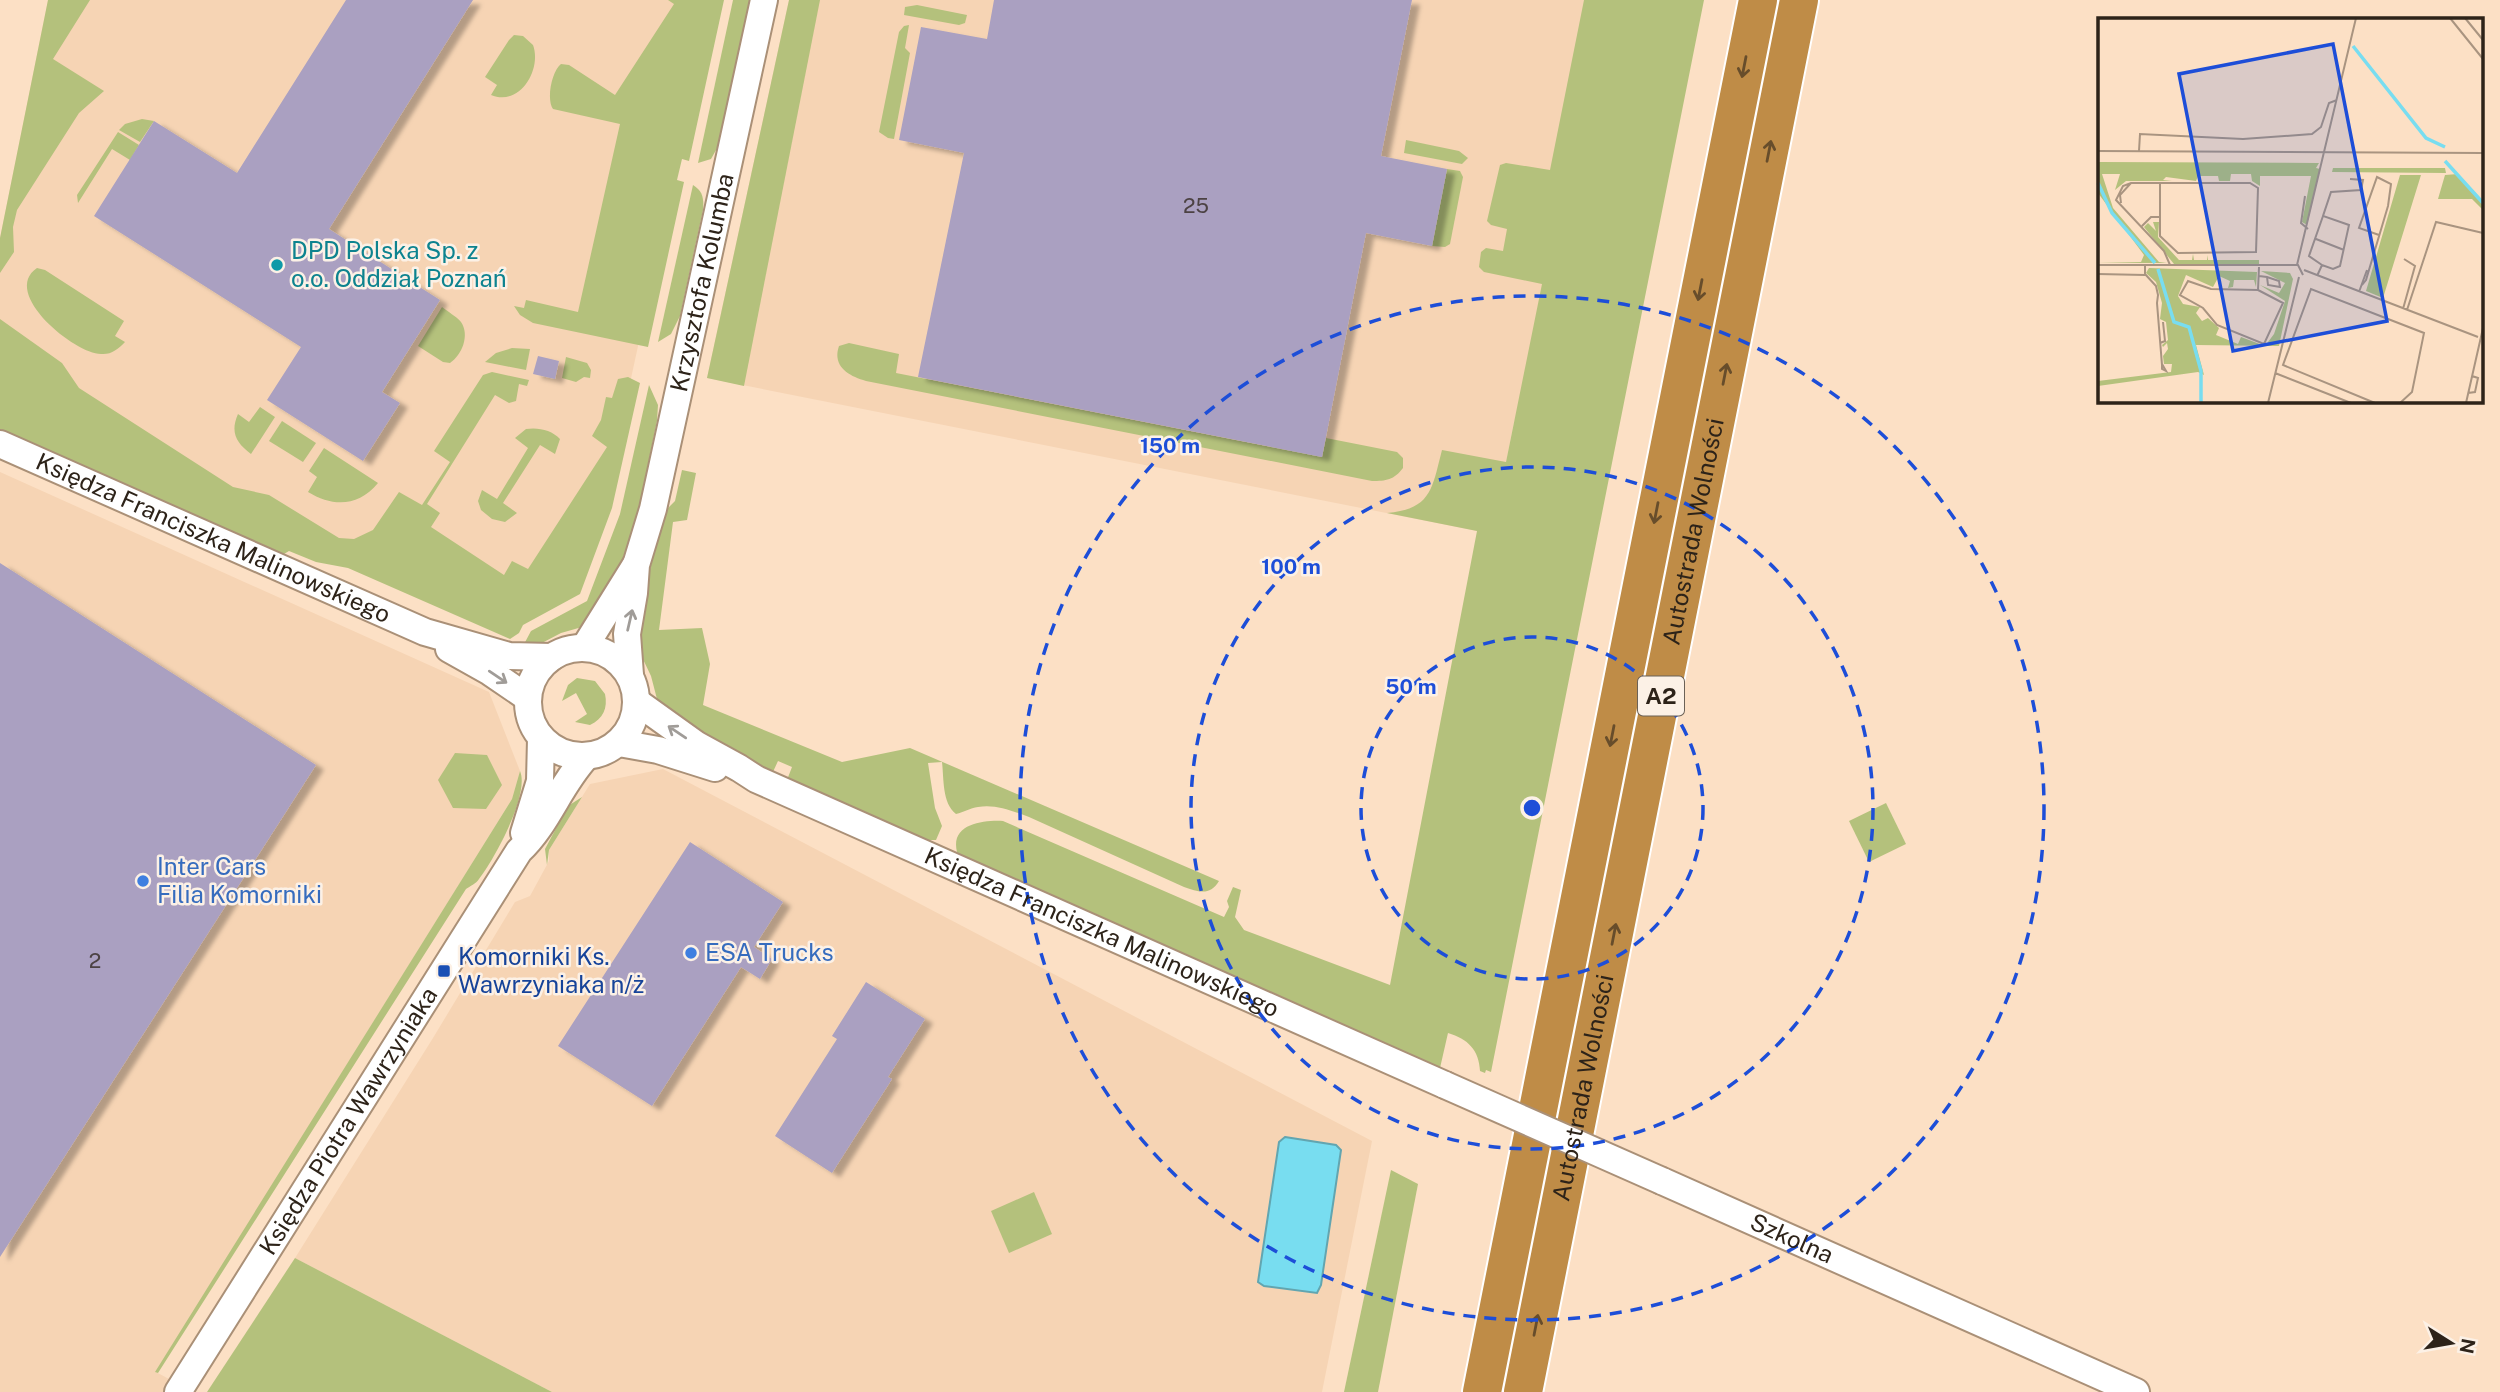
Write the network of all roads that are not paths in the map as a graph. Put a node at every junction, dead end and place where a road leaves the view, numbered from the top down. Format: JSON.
{"nodes":[{"id":1,"x":764,"y":0,"type":"edge"},
{"id":2,"x":1758,"y":0,"type":"edge"},
{"id":3,"x":1799,"y":0,"type":"edge"},
{"id":4,"x":0,"y":444,"type":"edge"},
{"id":5,"x":636,"y":565,"type":"junction"},
{"id":6,"x":425,"y":632,"type":"junction"},
{"id":7,"x":584,"y":648,"type":"junction"},
{"id":8,"x":552,"y":657,"type":"junction"},
{"id":9,"x":630,"y":676,"type":"junction"},
{"id":10,"x":527,"y":698,"type":"junction"},
{"id":11,"x":637,"y":702,"type":"junction"},
{"id":12,"x":541,"y":738,"type":"junction"},
{"id":13,"x":619,"y":743,"type":"junction"},
{"id":14,"x":586,"y":757,"type":"junction"},
{"id":15,"x":756,"y":779,"type":"junction"},
{"id":16,"x":519,"y":852,"type":"junction"},
{"id":17,"x":1445,"y":1084,"type":"joint"},
{"id":18,"x":178,"y":1392,"type":"edge"},
{"id":19,"x":1482,"y":1392,"type":"edge"},
{"id":20,"x":1523,"y":1392,"type":"edge"},
{"id":21,"x":2136,"y":1392,"type":"edge"}],
"edges":[{"from":1,"to":5,"type":"street","name":"Krzysztofa Kolumba"},
{"from":2,"to":19,"type":"highway","name":"Autostrada Wolności","number":"A2","one_way":true},
{"from":20,"to":3,"type":"highway","name":"Autostrada Wolności","number":"A2","one_way":true},
{"from":4,"to":6,"type":"street","name":"Księdza Franciszka Malinowskiego"},
{"from":5,"to":7,"type":"street","name":"Krzysztofa Kolumba"},
{"from":9,"to":5,"type":"street","name":"Krzysztofa Kolumba","one_way":true},
{"from":6,"to":8,"type":"street","name":"Księdza Franciszka Malinowskiego"},
{"from":6,"to":10,"type":"street","name":"Księdza Franciszka Malinowskiego","one_way":true},
{"from":7,"to":8,"type":"street"},
{"from":7,"to":9,"type":"street"},
{"from":8,"to":10,"type":"street"},
{"from":9,"to":11,"type":"street"},
{"from":10,"to":12,"type":"street"},
{"from":11,"to":13,"type":"street"},
{"from":15,"to":11,"type":"street","name":"Księdza Franciszka Malinowskiego","one_way":true},
{"from":12,"to":14,"type":"street"},
{"from":12,"to":16,"type":"street","name":"Księdza Piotra Wawrzyniaka"},
{"from":13,"to":14,"type":"street"},
{"from":13,"to":15,"type":"street","name":"Księdza Franciszka Malinowskiego"},
{"from":14,"to":16,"type":"street","name":"Księdza Piotra Wawrzyniaka"},
{"from":15,"to":17,"type":"street","name":"Księdza Franciszka Malinowskiego"},
{"from":16,"to":18,"type":"street","name":"Księdza Piotra Wawrzyniaka"},
{"from":17,"to":21,"type":"street","name":"Szkolna","bridge":true}]}
